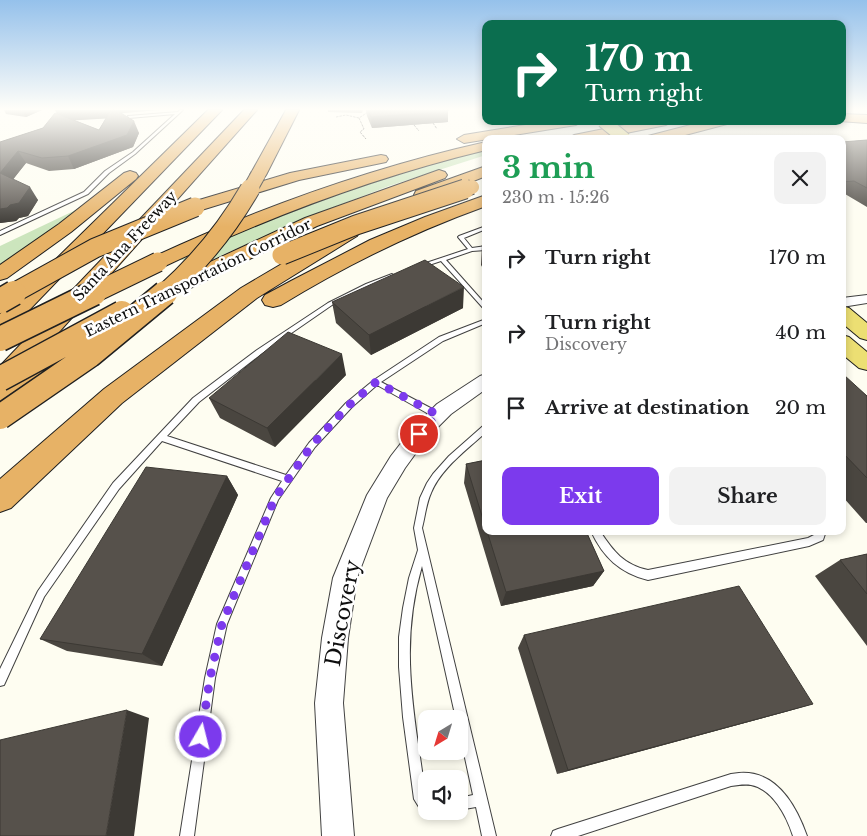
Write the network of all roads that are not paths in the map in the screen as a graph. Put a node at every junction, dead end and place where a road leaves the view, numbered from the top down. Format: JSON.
{"nodes":[{"id":1,"x":139,"y":149,"type":"edge"},
{"id":2,"x":161,"y":149,"type":"edge"},
{"id":3,"x":177,"y":149,"type":"edge"},
{"id":4,"x":215,"y":149,"type":"edge"},
{"id":5,"x":272,"y":149,"type":"edge"},
{"id":6,"x":438,"y":149,"type":"edge"},
{"id":7,"x":474,"y":149,"type":"edge"},
{"id":8,"x":390,"y":153,"type":"dead end"},
{"id":9,"x":482,"y":161,"type":"edge"},
{"id":10,"x":296,"y":176,"type":"junction"},
{"id":11,"x":482,"y":185,"type":"edge"},
{"id":12,"x":482,"y":186,"type":"edge"},
{"id":13,"x":482,"y":229,"type":"edge"},
{"id":14,"x":0,"y":233,"type":"edge"},
{"id":15,"x":482,"y":249,"type":"edge"},
{"id":16,"x":471,"y":250,"type":"junction"},
{"id":17,"x":442,"y":259,"type":"junction"},
{"id":18,"x":413,"y":268,"type":"edge"},
{"id":19,"x":404,"y":271,"type":"edge"},
{"id":20,"x":0,"y":274,"type":"edge"},
{"id":21,"x":867,"y":299,"type":"edge"},
{"id":22,"x":0,"y":301,"type":"edge"},
{"id":23,"x":846,"y":302,"type":"edge"},
{"id":24,"x":482,"y":304,"type":"edge"},
{"id":25,"x":846,"y":315,"type":"edge"},
{"id":26,"x":127,"y":320,"type":"junction"},
{"id":27,"x":482,"y":323,"type":"edge"},
{"id":28,"x":0,"y":327,"type":"edge"},
{"id":29,"x":867,"y":333,"type":"edge"},
{"id":30,"x":0,"y":339,"type":"edge"},
{"id":31,"x":846,"y":345,"type":"edge"},
{"id":32,"x":867,"y":363,"type":"edge"},
{"id":33,"x":0,"y":380,"type":"edge"},
{"id":34,"x":376,"y":382,"type":"junction"},
{"id":35,"x":482,"y":382,"type":"edge"},
{"id":36,"x":0,"y":392,"type":"edge"},
{"id":37,"x":438,"y":415,"type":"junction"},
{"id":38,"x":0,"y":417,"type":"edge"},
{"id":39,"x":482,"y":432,"type":"edge"},
{"id":40,"x":162,"y":438,"type":"junction"},
{"id":41,"x":288,"y":479,"type":"junction"},
{"id":42,"x":0,"y":499,"type":"edge"},
{"id":43,"x":597,"y":535,"type":"edge"},
{"id":44,"x":821,"y":535,"type":"edge"},
{"id":45,"x":423,"y":549,"type":"junction"},
{"id":46,"x":0,"y":681,"type":"edge"},
{"id":47,"x":418,"y":782,"type":"edge"},
{"id":48,"x":481,"y":800,"type":"junction"},
{"id":49,"x":468,"y":802,"type":"edge"},
{"id":50,"x":186,"y":836,"type":"edge"},
{"id":51,"x":338,"y":836,"type":"edge"},
{"id":52,"x":489,"y":836,"type":"edge"},
{"id":53,"x":558,"y":836,"type":"edge"},
{"id":54,"x":800,"y":836,"type":"edge"}],
"edges":[{"from":1,"to":14,"type":"lane"},
{"from":2,"to":20,"type":"highway"},
{"from":3,"to":28,"type":"highway","name":"Santa Ana Freeway"},
{"from":4,"to":33,"type":"highway","name":"Santa Ana Freeway"},
{"from":5,"to":38,"type":"highway","bridge":true},
{"from":6,"to":10,"type":"highway"},
{"from":7,"to":30,"type":"highway","name":"Eastern Transportation Corridor","bridge":true},
{"from":8,"to":10,"type":"highway"},
{"from":9,"to":26,"type":"highway","name":"Eastern Transportation Corridor"},
{"from":10,"to":22,"type":"highway","bridge":true},
{"from":11,"to":26,"type":"highway","bridge":true},
{"from":12,"to":42,"type":"highway"},
{"from":13,"to":16,"type":"lane"},
{"from":15,"to":16,"type":"lane"},
{"from":16,"to":17,"type":"lane"},
{"from":17,"to":18,"type":"lane"},
{"from":17,"to":24,"type":"lane"},
{"from":19,"to":40,"type":"lane"},
{"from":21,"to":23,"type":"street"},
{"from":25,"to":29,"type":"main road"},
{"from":26,"to":33,"type":"highway","name":"Eastern Transportation Corridor","bridge":true},
{"from":26,"to":36,"type":"highway","bridge":true},
{"from":27,"to":34,"type":"lane"},
{"from":31,"to":32,"type":"main road"},
{"from":34,"to":37,"type":"lane"},
{"from":34,"to":41,"type":"lane"},
{"from":35,"to":37,"type":"street","name":"Discovery"},
{"from":37,"to":51,"type":"street","name":"Discovery"},
{"from":39,"to":45,"type":"lane"},
{"from":40,"to":41,"type":"lane"},
{"from":40,"to":46,"type":"lane"},
{"from":41,"to":50,"type":"lane"},
{"from":43,"to":44,"type":"lane"},
{"from":45,"to":47,"type":"lane"},
{"from":45,"to":48,"type":"lane"},
{"from":48,"to":49,"type":"lane"},
{"from":48,"to":52,"type":"lane"},
{"from":53,"to":54,"type":"lane"}]}
